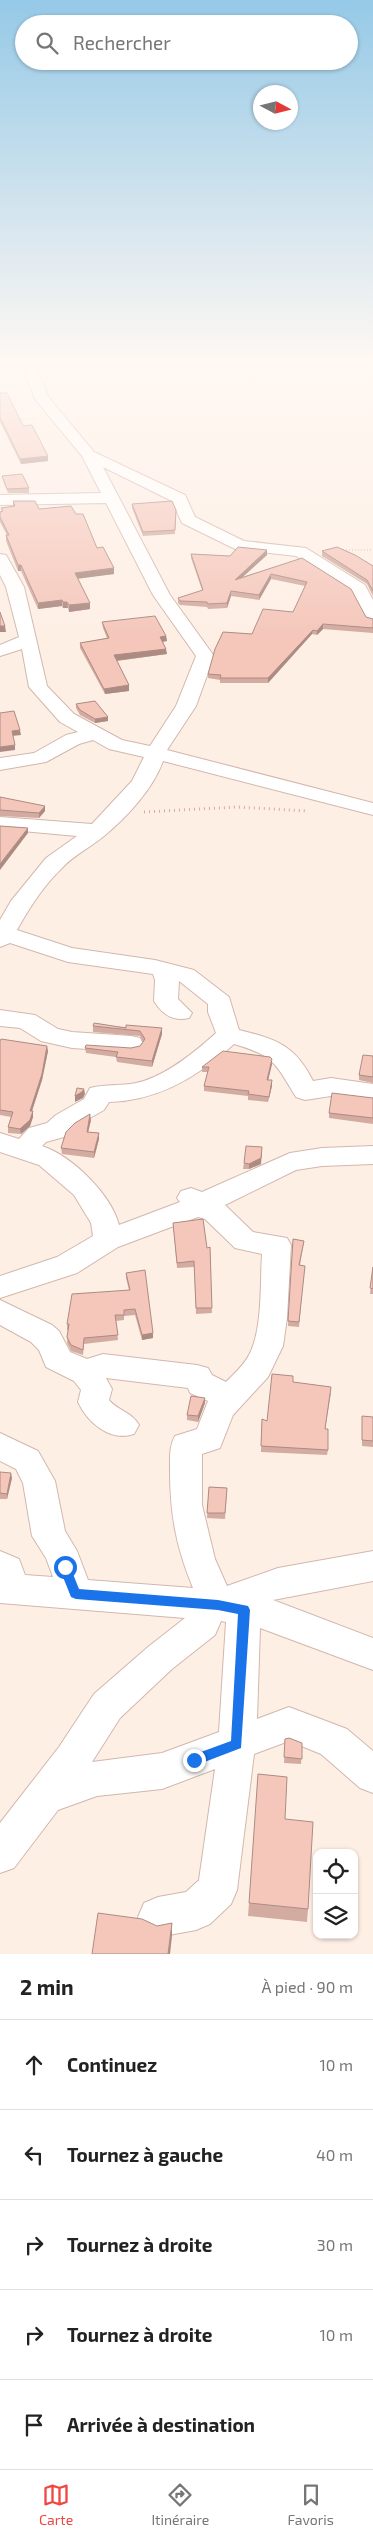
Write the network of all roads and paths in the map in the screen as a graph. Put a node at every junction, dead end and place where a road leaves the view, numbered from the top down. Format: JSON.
{"nodes":[{"id":1,"x":87,"y":452,"type":"edge"},
{"id":2,"x":89,"y":455,"type":"junction"},
{"id":3,"x":111,"y":498,"type":"junction"},
{"id":4,"x":0,"y":500,"type":"edge"},
{"id":5,"x":373,"y":550,"type":"edge"},
{"id":6,"x":300,"y":551,"type":"junction"},
{"id":7,"x":0,"y":559,"type":"edge"},
{"id":8,"x":373,"y":617,"type":"edge"},
{"id":9,"x":30,"y":640,"type":"junction"},
{"id":10,"x":0,"y":651,"type":"edge"},
{"id":11,"x":96,"y":734,"type":"junction"},
{"id":12,"x":155,"y":753,"type":"junction"},
{"id":13,"x":0,"y":764,"type":"edge"},
{"id":14,"x":373,"y":808,"type":"edge"},
{"id":15,"x":316,"y":812,"type":"dead end"},
{"id":16,"x":115,"y":814,"type":"junction"},
{"id":17,"x":0,"y":823,"type":"edge"},
{"id":18,"x":97,"y":831,"type":"junction"},
{"id":19,"x":2,"y":937,"type":"edge"},
{"id":20,"x":163,"y":970,"type":"junction"},
{"id":21,"x":180,"y":1013,"type":"dead end"},
{"id":22,"x":0,"y":1018,"type":"edge"},
{"id":23,"x":229,"y":1035,"type":"junction"},
{"id":24,"x":131,"y":1044,"type":"dead end"},
{"id":25,"x":373,"y":1093,"type":"edge"},
{"id":26,"x":12,"y":1146,"type":"edge"},
{"id":27,"x":373,"y":1156,"type":"edge"},
{"id":28,"x":195,"y":1202,"type":"junction"},
{"id":29,"x":108,"y":1240,"type":"junction"},
{"id":30,"x":0,"y":1287,"type":"edge"},
{"id":31,"x":0,"y":1311,"type":"edge"},
{"id":32,"x":84,"y":1372,"type":"junction"},
{"id":33,"x":230,"y":1398,"type":"junction"},
{"id":34,"x":123,"y":1425,"type":"dead end"},
{"id":35,"x":0,"y":1446,"type":"edge"},
{"id":36,"x":373,"y":1566,"type":"edge"},
{"id":37,"x":3,"y":1581,"type":"edge"},
{"id":38,"x":76,"y":1594,"type":"junction"},
{"id":39,"x":223,"y":1606,"type":"junction"},
{"id":40,"x":373,"y":1654,"type":"edge"},
{"id":41,"x":237,"y":1744,"type":"junction"},
{"id":42,"x":373,"y":1775,"type":"edge"},
{"id":43,"x":45,"y":1796,"type":"junction"},
{"id":44,"x":0,"y":1854,"type":"edge"},
{"id":45,"x":158,"y":1917,"type":"dead end"}],
"edges":[{"from":1,"to":2,"type":"street"},
{"from":2,"to":3,"type":"street"},
{"from":2,"to":6,"type":"street"},
{"from":3,"to":4,"type":"street"},
{"from":3,"to":12,"type":"street"},
{"from":5,"to":6,"type":"path"},
{"from":6,"to":8,"type":"street"},
{"from":7,"to":9,"type":"street"},
{"from":9,"to":10,"type":"street"},
{"from":9,"to":11,"type":"street"},
{"from":11,"to":12,"type":"street"},
{"from":11,"to":13,"type":"street"},
{"from":12,"to":14,"type":"street"},
{"from":12,"to":16,"type":"street"},
{"from":15,"to":16,"type":"path"},
{"from":16,"to":18,"type":"street"},
{"from":17,"to":18,"type":"street"},
{"from":18,"to":19,"type":"street"},
{"from":19,"to":20,"type":"street"},
{"from":20,"to":21,"type":"street"},
{"from":20,"to":23,"type":"street"},
{"from":22,"to":24,"type":"street"},
{"from":23,"to":25,"type":"street"},
{"from":23,"to":26,"type":"street"},
{"from":26,"to":29,"type":"street"},
{"from":27,"to":28,"type":"street"},
{"from":28,"to":29,"type":"street"},
{"from":28,"to":33,"type":"street"},
{"from":29,"to":30,"type":"street"},
{"from":31,"to":32,"type":"street"},
{"from":32,"to":33,"type":"street"},
{"from":32,"to":34,"type":"street"},
{"from":33,"to":39,"type":"street"},
{"from":35,"to":38,"type":"street"},
{"from":36,"to":39,"type":"street"},
{"from":37,"to":38,"type":"street"},
{"from":38,"to":39,"type":"street"},
{"from":39,"to":40,"type":"street"},
{"from":39,"to":41,"type":"street"},
{"from":39,"to":43,"type":"street"},
{"from":41,"to":42,"type":"street"},
{"from":41,"to":43,"type":"street"},
{"from":41,"to":45,"type":"street"},
{"from":43,"to":44,"type":"street"}]}
